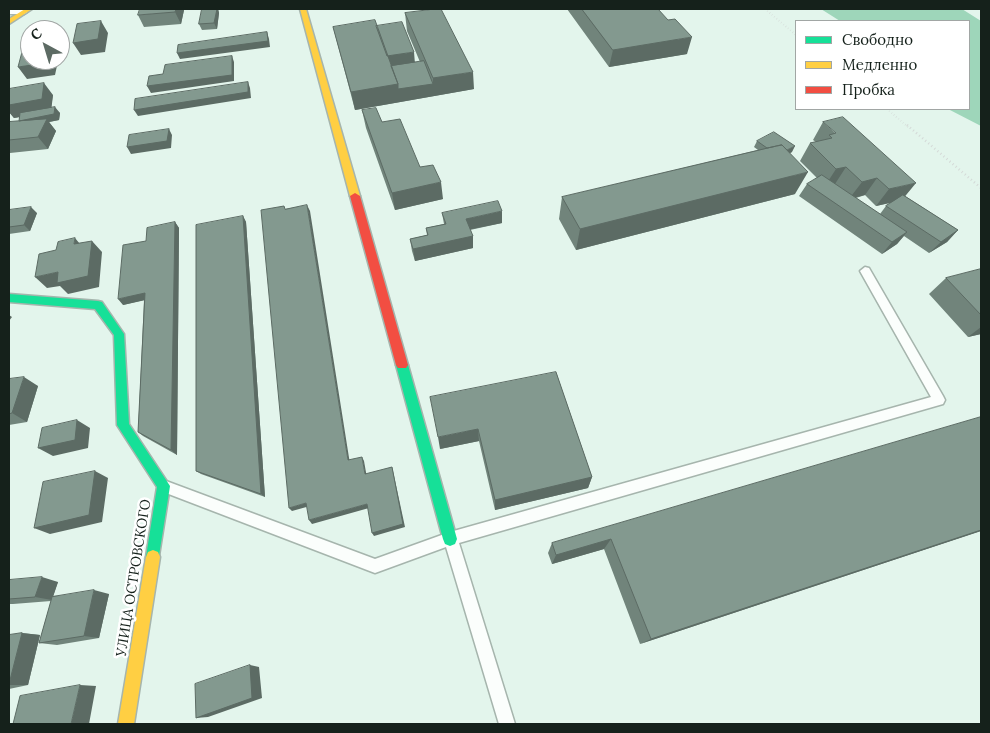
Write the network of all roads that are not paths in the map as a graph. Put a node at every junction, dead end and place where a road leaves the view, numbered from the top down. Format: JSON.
{"nodes":[{"id":1,"x":304,"y":9,"type":"edge"},
{"id":2,"x":27,"y":10,"type":"edge"},
{"id":3,"x":9,"y":12,"type":"edge"},
{"id":4,"x":9,"y":22,"type":"edge"},
{"id":5,"x":865,"y":271,"type":"dead end"},
{"id":6,"x":9,"y":298,"type":"edge"},
{"id":7,"x":164,"y":486,"type":"junction"},
{"id":8,"x":450,"y":539,"type":"junction"},
{"id":9,"x":126,"y":724,"type":"edge"},
{"id":10,"x":507,"y":724,"type":"edge"}],
"edges":[{"from":1,"to":8,"type":"street"},
{"from":2,"to":3,"type":"lane"},
{"from":2,"to":4,"type":"street"},
{"from":5,"to":8,"type":"lane"},
{"from":6,"to":7,"type":"street","name":"УЛИЦА ОСТРОВСКОГО"},
{"from":7,"to":8,"type":"lane"},
{"from":7,"to":9,"type":"street","name":"УЛИЦА ОСТРОВСКОГО"},
{"from":8,"to":10,"type":"lane"}]}
